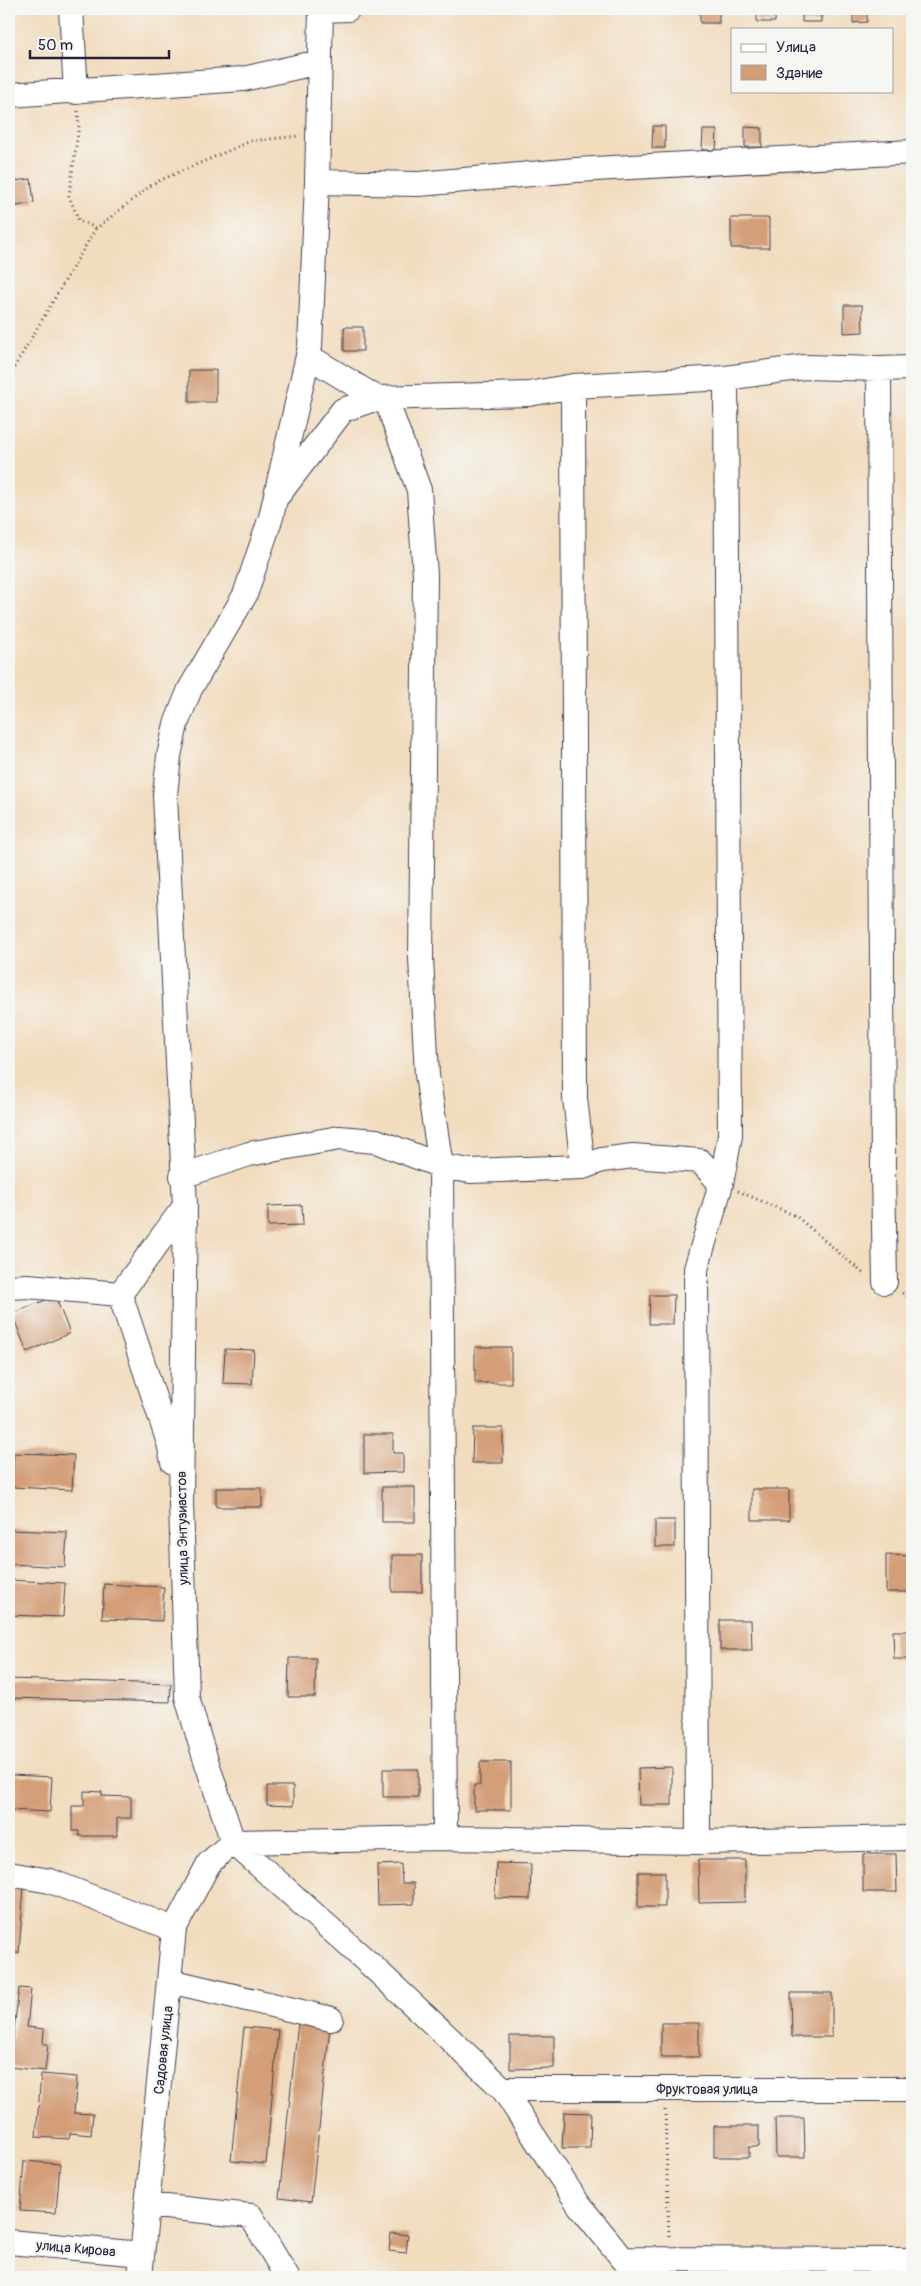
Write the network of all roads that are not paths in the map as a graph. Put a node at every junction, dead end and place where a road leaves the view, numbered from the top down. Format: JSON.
{"nodes":[{"id":1,"x":71,"y":9,"type":"edge"},
{"id":2,"x":348,"y":9,"type":"edge"},
{"id":3,"x":321,"y":10,"type":"edge"},
{"id":4,"x":319,"y":62,"type":"junction"},
{"id":5,"x":76,"y":92,"type":"junction"},
{"id":6,"x":9,"y":95,"type":"edge"},
{"id":7,"x":912,"y":152,"type":"edge"},
{"id":8,"x":317,"y":182,"type":"junction"},
{"id":9,"x":308,"y":356,"type":"junction"},
{"id":10,"x":912,"y":368,"type":"edge"},
{"id":11,"x":879,"y":369,"type":"junction"},
{"id":12,"x":726,"y":378,"type":"junction"},
{"id":13,"x":573,"y":386,"type":"junction"},
{"id":14,"x":377,"y":398,"type":"junction"},
{"id":15,"x":274,"y":500,"type":"junction"},
{"id":16,"x":441,"y":1166,"type":"junction"},
{"id":17,"x":583,"y":1167,"type":"junction"},
{"id":18,"x":182,"y":1176,"type":"junction"},
{"id":19,"x":721,"y":1184,"type":"junction"},
{"id":20,"x":184,"y":1206,"type":"junction"},
{"id":21,"x":885,"y":1282,"type":"road end"},
{"id":22,"x":9,"y":1291,"type":"edge"},
{"id":23,"x":120,"y":1294,"type":"junction"},
{"id":24,"x":181,"y":1502,"type":"junction"},
{"id":25,"x":445,"y":1838,"type":"junction"},
{"id":26,"x":912,"y":1838,"type":"edge"},
{"id":27,"x":233,"y":1842,"type":"junction"},
{"id":28,"x":698,"y":1842,"type":"junction"},
{"id":29,"x":9,"y":1874,"type":"edge"},
{"id":30,"x":174,"y":1929,"type":"junction"},
{"id":31,"x":170,"y":1981,"type":"junction"},
{"id":32,"x":331,"y":2019,"type":"dead end"},
{"id":33,"x":503,"y":2089,"type":"junction"},
{"id":34,"x":912,"y":2090,"type":"edge"},
{"id":35,"x":147,"y":2205,"type":"junction"},
{"id":36,"x":9,"y":2242,"type":"edge"},
{"id":37,"x":912,"y":2260,"type":"edge"},
{"id":38,"x":141,"y":2266,"type":"edge"},
{"id":39,"x":287,"y":2277,"type":"edge"}],
"edges":[{"from":1,"to":5,"type":"street"},
{"from":2,"to":3,"type":"street"},
{"from":3,"to":4,"type":"street","name":"улица Энтузиастов"},
{"from":4,"to":5,"type":"street"},
{"from":4,"to":8,"type":"street","name":"улица Энтузиастов"},
{"from":5,"to":6,"type":"street"},
{"from":7,"to":8,"type":"street"},
{"from":8,"to":9,"type":"street","name":"улица Энтузиастов"},
{"from":9,"to":14,"type":"street"},
{"from":9,"to":15,"type":"street","name":"улица Энтузиастов"},
{"from":10,"to":11,"type":"street"},
{"from":11,"to":12,"type":"street"},
{"from":11,"to":21,"type":"street"},
{"from":12,"to":13,"type":"street"},
{"from":12,"to":19,"type":"street"},
{"from":13,"to":14,"type":"street"},
{"from":13,"to":17,"type":"street"},
{"from":14,"to":15,"type":"street"},
{"from":14,"to":16,"type":"street"},
{"from":15,"to":18,"type":"street","name":"улица Энтузиастов"},
{"from":16,"to":17,"type":"street"},
{"from":16,"to":18,"type":"street"},
{"from":16,"to":25,"type":"street"},
{"from":17,"to":19,"type":"street"},
{"from":18,"to":20,"type":"street","name":"улица Энтузиастов"},
{"from":19,"to":28,"type":"street"},
{"from":20,"to":23,"type":"street"},
{"from":20,"to":24,"type":"street","name":"улица Энтузиастов"},
{"from":22,"to":23,"type":"street"},
{"from":23,"to":24,"type":"street"},
{"from":24,"to":27,"type":"street","name":"улица Энтузиастов"},
{"from":25,"to":27,"type":"street"},
{"from":25,"to":28,"type":"street"},
{"from":26,"to":28,"type":"street"},
{"from":27,"to":30,"type":"street","name":"Садовая улица"},
{"from":27,"to":33,"type":"street"},
{"from":29,"to":30,"type":"street"},
{"from":30,"to":31,"type":"street","name":"Садовая улица"},
{"from":31,"to":32,"type":"street"},
{"from":31,"to":35,"type":"street","name":"Садовая улица"},
{"from":33,"to":34,"type":"street","name":"Фруктовая улица"},
{"from":33,"to":37,"type":"street"},
{"from":35,"to":38,"type":"street","name":"Садовая улица"},
{"from":35,"to":39,"type":"street"},
{"from":36,"to":38,"type":"street","name":"улица Кирова"}]}
